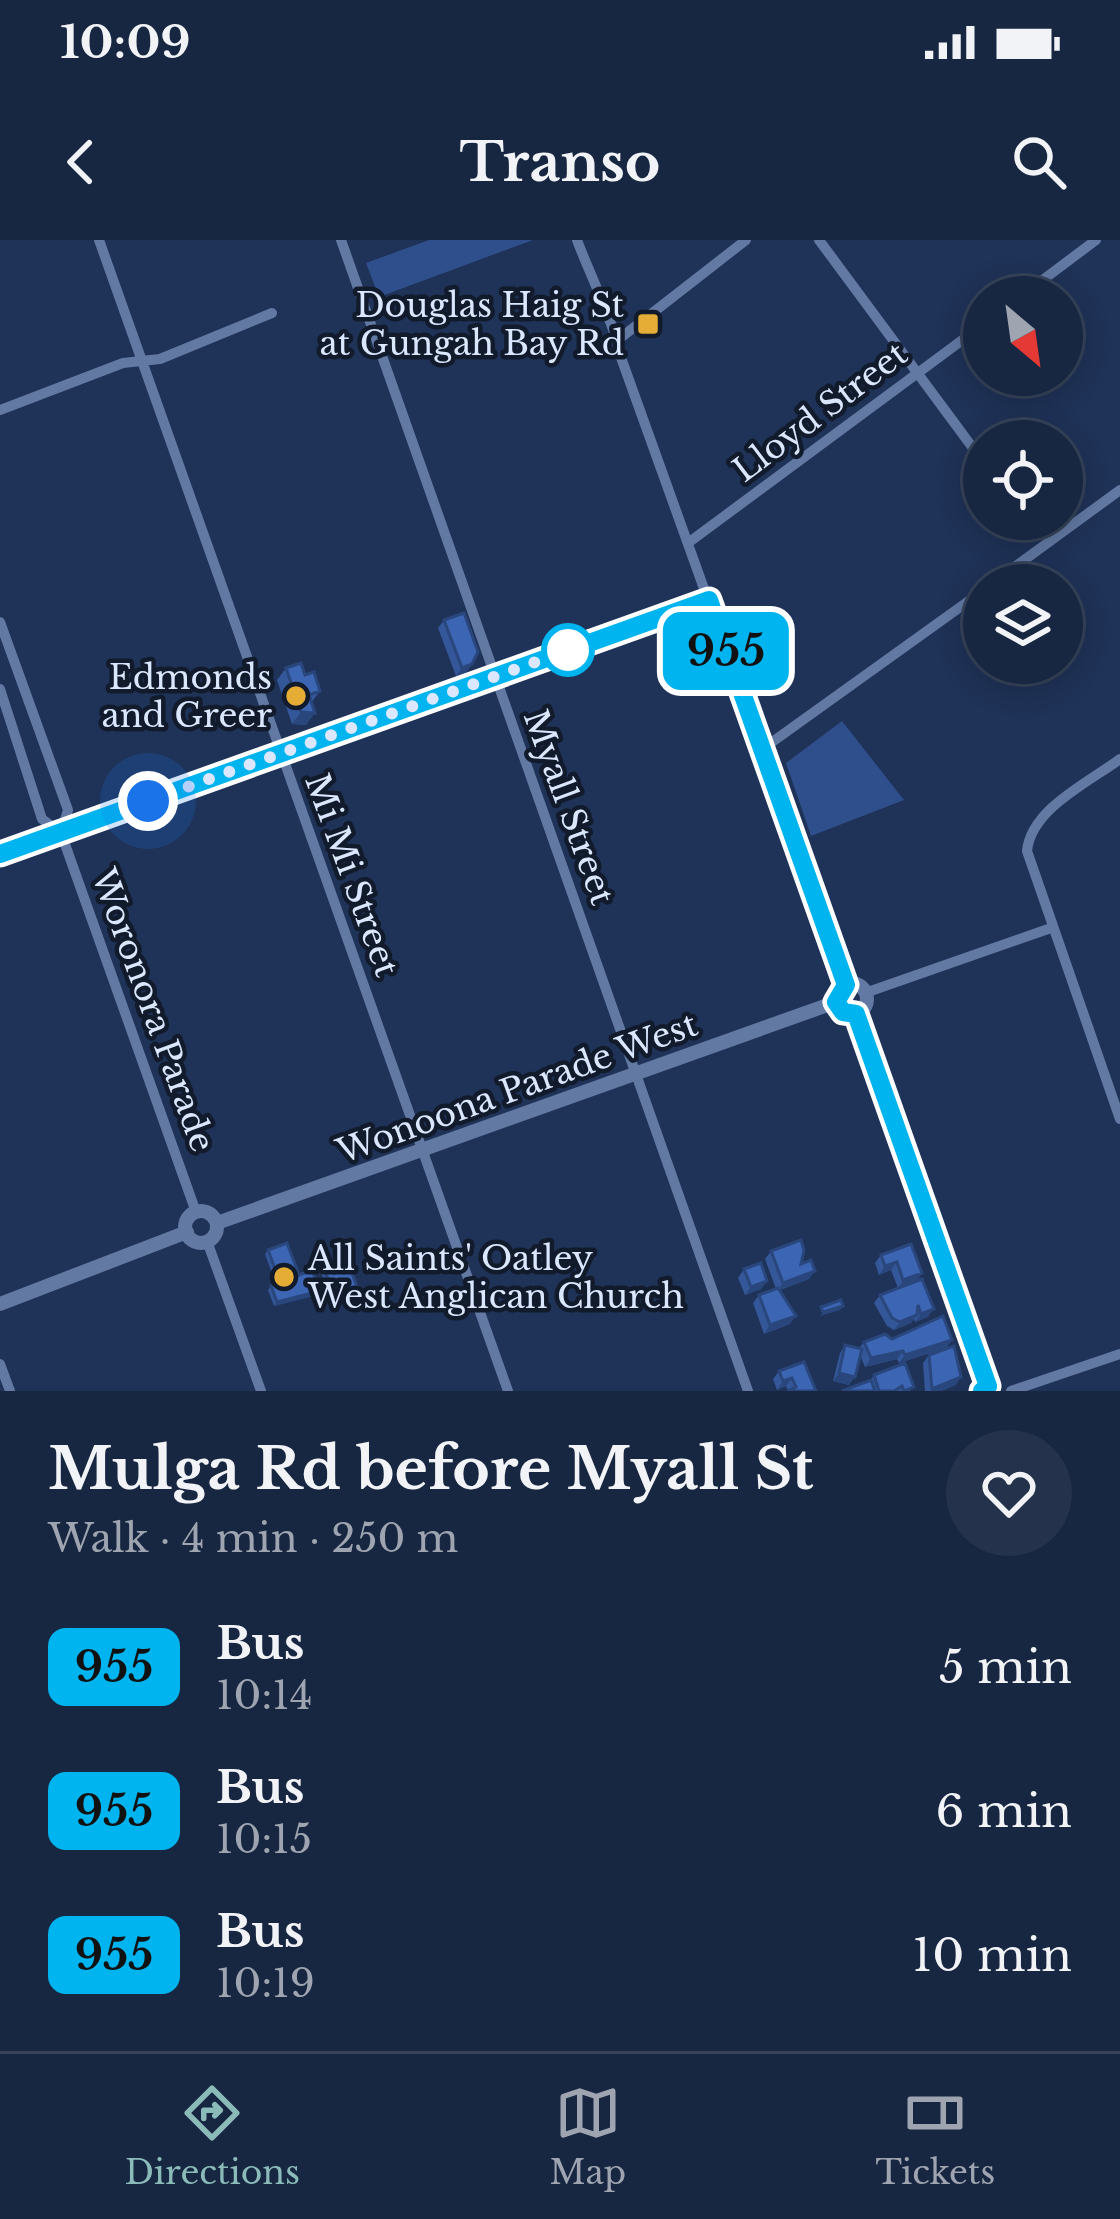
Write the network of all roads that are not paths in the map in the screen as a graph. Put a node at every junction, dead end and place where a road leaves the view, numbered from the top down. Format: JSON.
{"nodes":[{"id":1,"x":99,"y":240,"type":"edge"},
{"id":2,"x":340,"y":240,"type":"edge"},
{"id":3,"x":577,"y":240,"type":"edge"},
{"id":4,"x":746,"y":240,"type":"edge"},
{"id":5,"x":819,"y":240,"type":"edge"},
{"id":6,"x":1096,"y":240,"type":"edge"},
{"id":7,"x":1047,"y":276,"type":"edge"},
{"id":8,"x":272,"y":313,"type":"dead end"},
{"id":9,"x":619,"y":339,"type":"junction"},
{"id":10,"x":963,"y":340,"type":"edge"},
{"id":11,"x":142,"y":361,"type":"junction"},
{"id":12,"x":917,"y":374,"type":"junction"},
{"id":13,"x":0,"y":410,"type":"edge"},
{"id":14,"x":963,"y":435,"type":"edge"},
{"id":15,"x":1120,"y":490,"type":"edge"},
{"id":16,"x":688,"y":543,"type":"junction"},
{"id":17,"x":1019,"y":564,"type":"edge"},
{"id":18,"x":709,"y":600,"type":"junction"},
{"id":19,"x":963,"y":604,"type":"edge"},
{"id":20,"x":0,"y":622,"type":"edge"},
{"id":21,"x":495,"y":676,"type":"junction"},
{"id":22,"x":0,"y":689,"type":"edge"},
{"id":23,"x":39,"y":729,"type":"junction"},
{"id":24,"x":17,"y":736,"type":"junction"},
{"id":25,"x":761,"y":750,"type":"junction"},
{"id":26,"x":279,"y":754,"type":"junction"},
{"id":27,"x":1120,"y":759,"type":"edge"},
{"id":28,"x":61,"y":832,"type":"junction"},
{"id":29,"x":0,"y":854,"type":"edge"},
{"id":30,"x":1051,"y":928,"type":"junction"},
{"id":31,"x":846,"y":985,"type":"junction"},
{"id":32,"x":865,"y":993,"type":"junction"},
{"id":33,"x":836,"y":1002,"type":"junction"},
{"id":34,"x":856,"y":1014,"type":"junction"},
{"id":35,"x":635,"y":1075,"type":"junction"},
{"id":36,"x":1120,"y":1119,"type":"edge"},
{"id":37,"x":423,"y":1151,"type":"junction"},
{"id":38,"x":196,"y":1212,"type":"junction"},
{"id":39,"x":217,"y":1223,"type":"junction"},
{"id":40,"x":187,"y":1232,"type":"junction"},
{"id":41,"x":207,"y":1241,"type":"junction"},
{"id":42,"x":0,"y":1304,"type":"edge"},
{"id":43,"x":1120,"y":1354,"type":"edge"},
{"id":44,"x":0,"y":1364,"type":"edge"},
{"id":45,"x":996,"y":1390,"type":"edge"},
{"id":46,"x":10,"y":1391,"type":"edge"},
{"id":47,"x":261,"y":1391,"type":"edge"},
{"id":48,"x":508,"y":1391,"type":"edge"},
{"id":49,"x":748,"y":1391,"type":"edge"}],
"edges":[{"from":1,"to":11,"type":"street","name":"Mi Mi Street"},
{"from":2,"to":21,"type":"street","name":"Myall Street"},
{"from":3,"to":9,"type":"street"},
{"from":4,"to":9,"type":"street"},
{"from":5,"to":12,"type":"street"},
{"from":6,"to":7,"type":"street"},
{"from":8,"to":11,"type":"street"},
{"from":9,"to":16,"type":"street"},
{"from":10,"to":12,"type":"street","name":"Lloyd Street"},
{"from":11,"to":13,"type":"street"},
{"from":11,"to":26,"type":"street","name":"Mi Mi Street"},
{"from":12,"to":14,"type":"street"},
{"from":12,"to":16,"type":"street","name":"Lloyd Street"},
{"from":15,"to":17,"type":"street"},
{"from":16,"to":18,"type":"street"},
{"from":18,"to":21,"type":"street"},
{"from":18,"to":25,"type":"street"},
{"from":19,"to":25,"type":"street"},
{"from":20,"to":23,"type":"street","name":"Woronora Parade"},
{"from":21,"to":26,"type":"street"},
{"from":21,"to":35,"type":"street","name":"Myall Street"},
{"from":22,"to":24,"type":"street"},
{"from":23,"to":24,"type":"street"},
{"from":23,"to":28,"type":"street","name":"Woronora Parade"},
{"from":24,"to":28,"type":"street"},
{"from":25,"to":31,"type":"street"},
{"from":26,"to":28,"type":"street"},
{"from":26,"to":37,"type":"street","name":"Mi Mi Street"},
{"from":27,"to":30,"type":"street"},
{"from":28,"to":29,"type":"street"},
{"from":28,"to":38,"type":"street","name":"Woronora Parade"},
{"from":30,"to":32,"type":"street"},
{"from":30,"to":36,"type":"street"},
{"from":31,"to":32,"type":"street"},
{"from":31,"to":33,"type":"street"},
{"from":32,"to":34,"type":"street"},
{"from":33,"to":34,"type":"street"},
{"from":33,"to":35,"type":"street","name":"Wonoona Parade West"},
{"from":34,"to":45,"type":"street"},
{"from":35,"to":37,"type":"street","name":"Wonoona Parade West"},
{"from":35,"to":49,"type":"street","name":"Myall Street"},
{"from":37,"to":39,"type":"street","name":"Wonoona Parade West"},
{"from":37,"to":48,"type":"street","name":"Mi Mi Street"},
{"from":38,"to":39,"type":"street"},
{"from":38,"to":40,"type":"street"},
{"from":39,"to":41,"type":"street"},
{"from":40,"to":41,"type":"street"},
{"from":40,"to":42,"type":"street"},
{"from":41,"to":47,"type":"street"},
{"from":43,"to":45,"type":"street"},
{"from":44,"to":46,"type":"street"}]}
